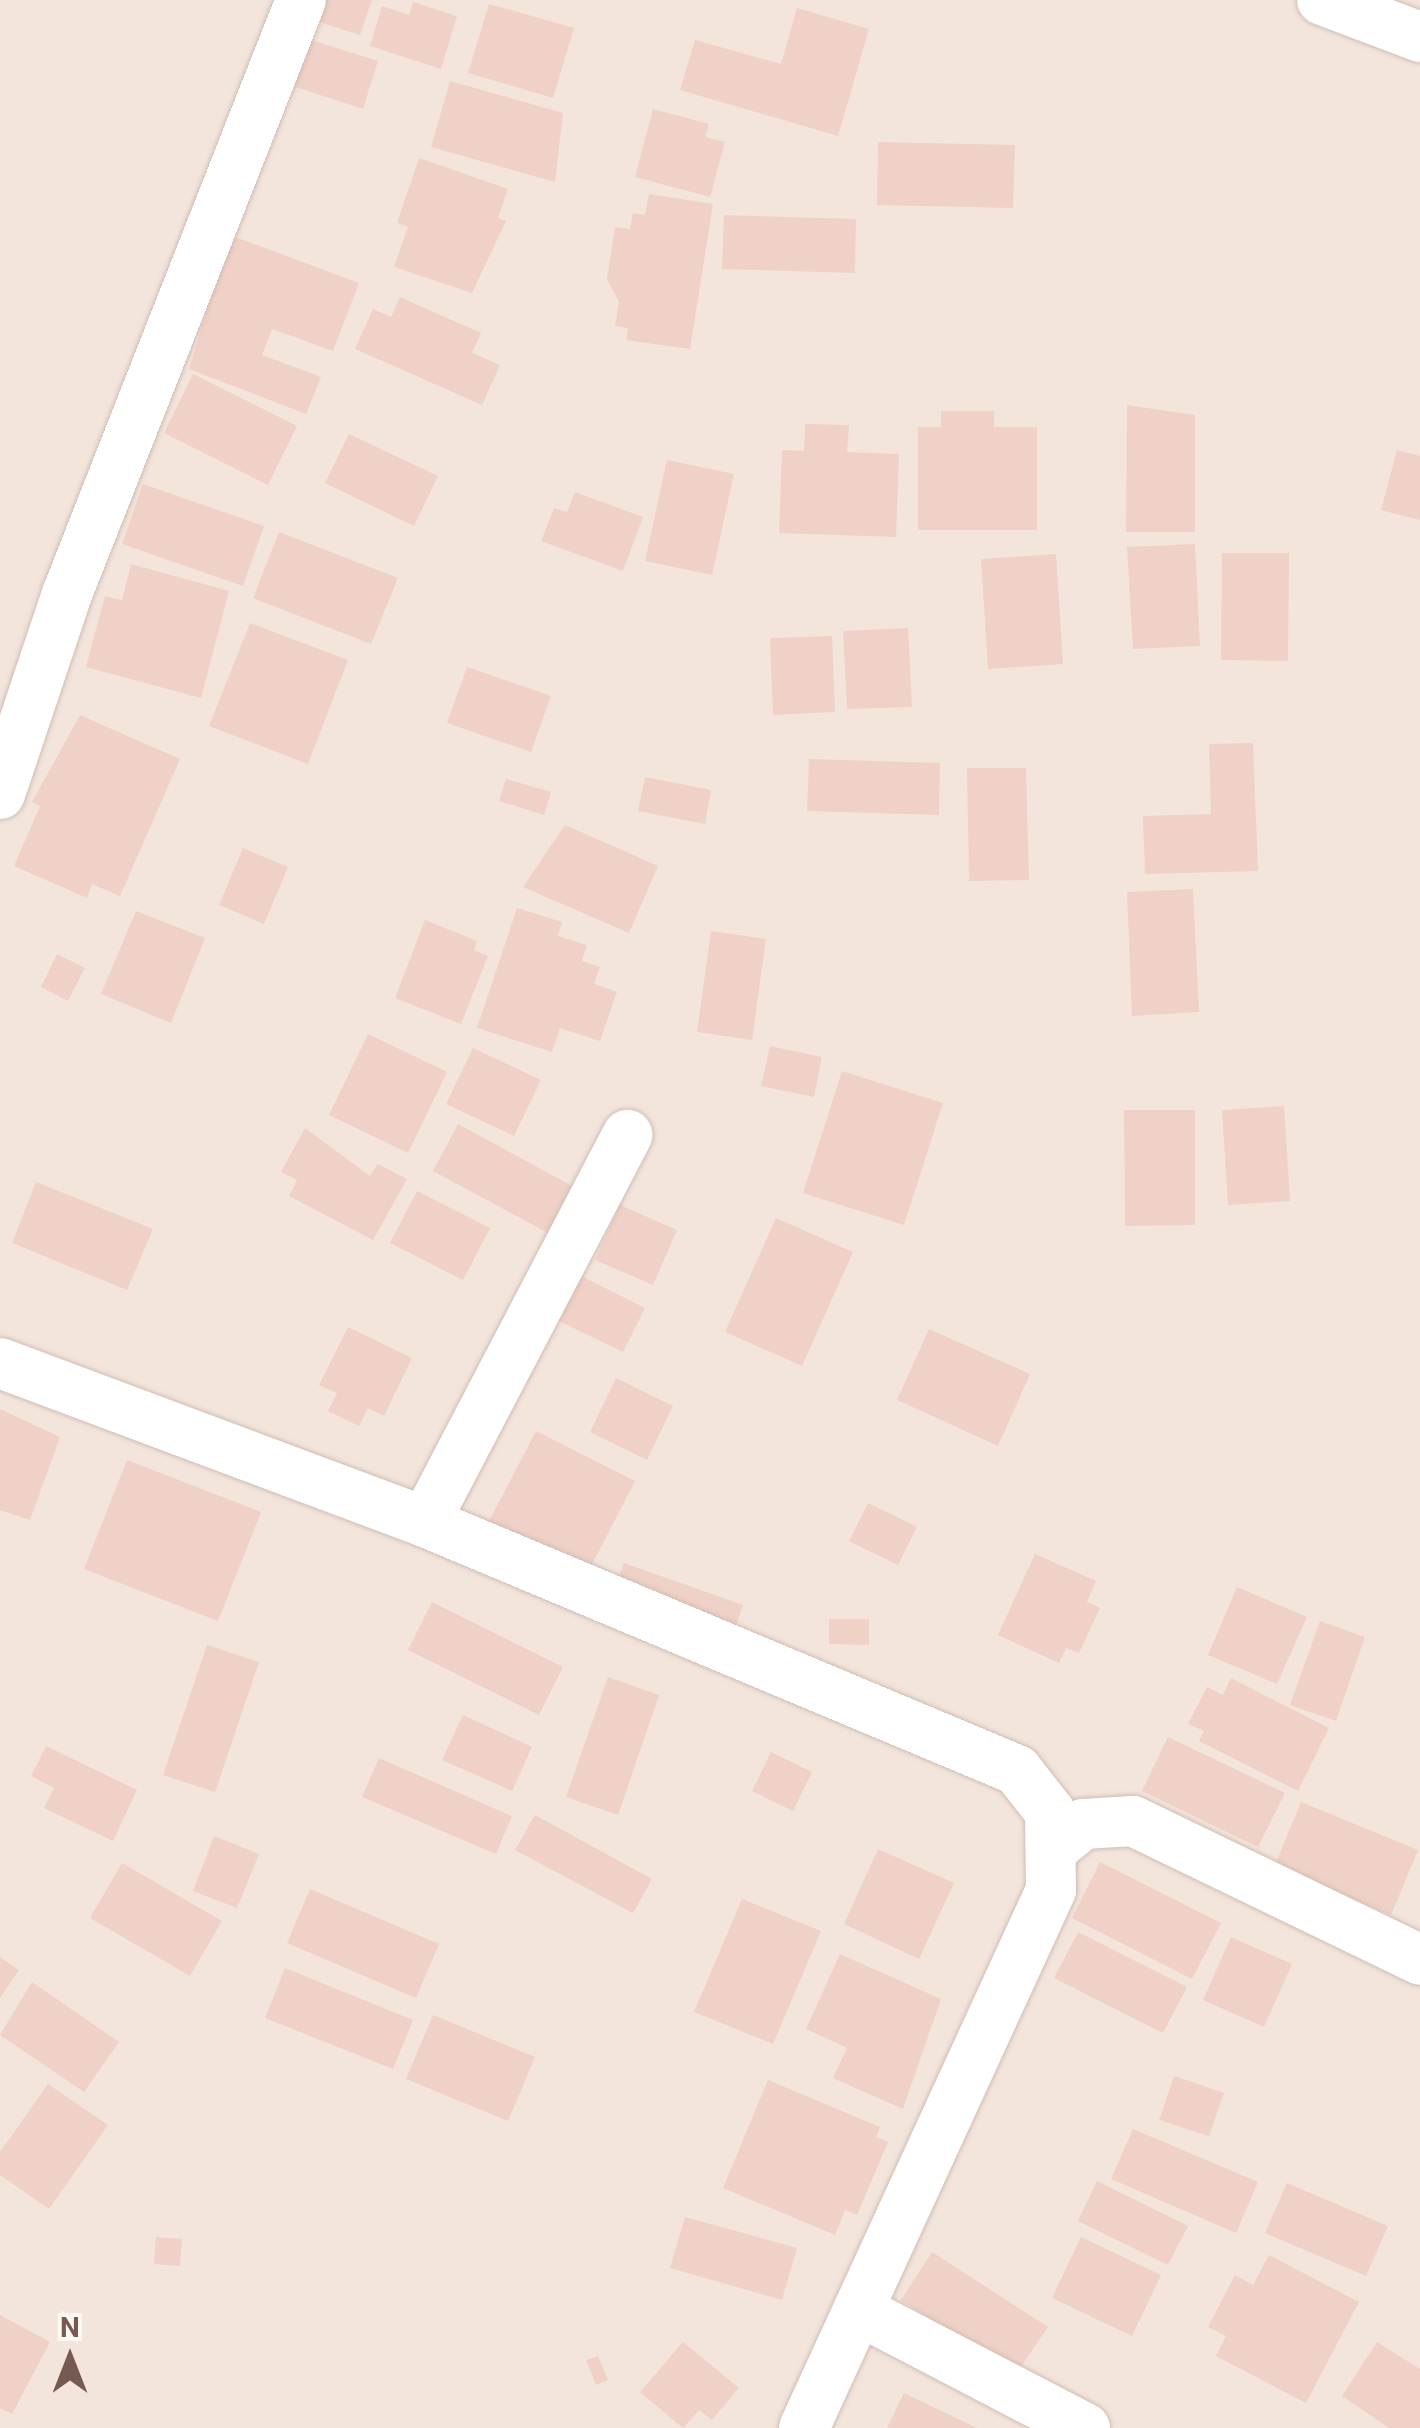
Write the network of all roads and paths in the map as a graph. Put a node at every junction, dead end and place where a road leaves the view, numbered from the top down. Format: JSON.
{"nodes":[{"id":1,"x":301,"y":0,"type":"edge"},
{"id":2,"x":1322,"y":0,"type":"edge"},
{"id":3,"x":1420,"y":37,"type":"edge"},
{"id":4,"x":0,"y":794,"type":"edge"},
{"id":5,"x":627,"y":1135,"type":"dead end"},
{"id":6,"x":0,"y":1363,"type":"edge"},
{"id":7,"x":425,"y":1522,"type":"junction"},
{"id":8,"x":1056,"y":1846,"type":"junction"},
{"id":9,"x":1420,"y":1960,"type":"edge"},
{"id":10,"x":858,"y":2310,"type":"junction"},
{"id":11,"x":804,"y":2428,"type":"edge"},
{"id":12,"x":1085,"y":2428,"type":"edge"}],
"edges":[{"from":1,"to":4,"type":"street"},
{"from":2,"to":3,"type":"street"},
{"from":5,"to":7,"type":"street"},
{"from":6,"to":7,"type":"street"},
{"from":7,"to":8,"type":"street"},
{"from":8,"to":9,"type":"street"},
{"from":8,"to":10,"type":"street"},
{"from":10,"to":11,"type":"street"},
{"from":10,"to":12,"type":"street"}]}
